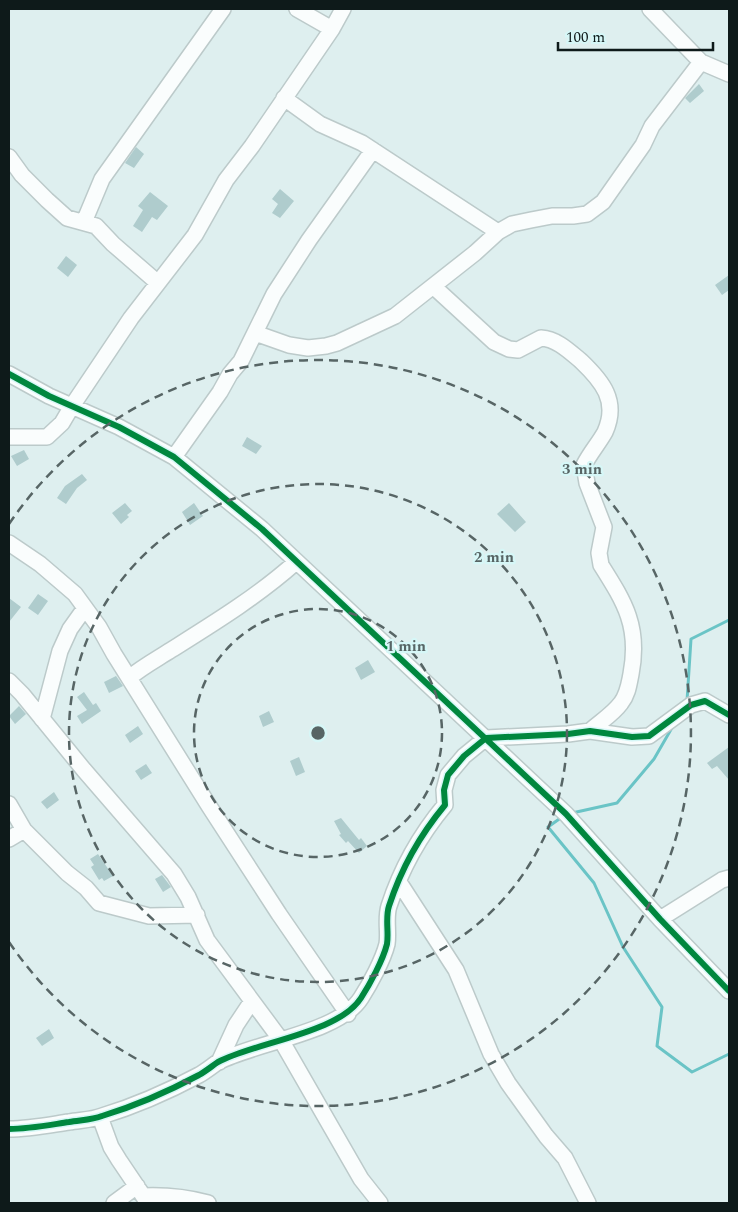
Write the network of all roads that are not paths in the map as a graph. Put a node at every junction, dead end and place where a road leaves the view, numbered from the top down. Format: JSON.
{"nodes":[{"id":1,"x":223,"y":9,"type":"edge"},
{"id":2,"x":297,"y":9,"type":"edge"},
{"id":3,"x":343,"y":9,"type":"edge"},
{"id":4,"x":650,"y":9,"type":"edge"},
{"id":5,"x":332,"y":29,"type":"junction"},
{"id":6,"x":701,"y":62,"type":"junction"},
{"id":7,"x":729,"y":74,"type":"edge"},
{"id":8,"x":284,"y":98,"type":"junction"},
{"id":9,"x":373,"y":150,"type":"junction"},
{"id":10,"x":9,"y":158,"type":"edge"},
{"id":11,"x":84,"y":222,"type":"junction"},
{"id":12,"x":498,"y":232,"type":"junction"},
{"id":13,"x":158,"y":283,"type":"junction"},
{"id":14,"x":433,"y":286,"type":"junction"},
{"id":15,"x":255,"y":333,"type":"junction"},
{"id":16,"x":9,"y":374,"type":"edge"},
{"id":17,"x":72,"y":406,"type":"junction"},
{"id":18,"x":9,"y":437,"type":"edge"},
{"id":19,"x":174,"y":457,"type":"junction"},
{"id":20,"x":9,"y":544,"type":"edge"},
{"id":21,"x":296,"y":562,"type":"junction"},
{"id":22,"x":85,"y":608,"type":"junction"},
{"id":23,"x":129,"y":678,"type":"junction"},
{"id":24,"x":9,"y":681,"type":"edge"},
{"id":25,"x":729,"y":715,"type":"edge"},
{"id":26,"x":42,"y":719,"type":"junction"},
{"id":27,"x":590,"y":732,"type":"junction"},
{"id":28,"x":486,"y":738,"type":"junction"},
{"id":29,"x":9,"y":804,"type":"edge"},
{"id":30,"x":24,"y":830,"type":"junction"},
{"id":31,"x":9,"y":839,"type":"edge"},
{"id":32,"x":729,"y":878,"type":"edge"},
{"id":33,"x":399,"y":882,"type":"junction"},
{"id":34,"x":197,"y":915,"type":"junction"},
{"id":35,"x":660,"y":919,"type":"junction"},
{"id":36,"x":729,"y":991,"type":"edge"},
{"id":37,"x":252,"y":1001,"type":"junction"},
{"id":38,"x":348,"y":1014,"type":"junction"},
{"id":39,"x":281,"y":1040,"type":"junction"},
{"id":40,"x":218,"y":1062,"type":"junction"},
{"id":41,"x":100,"y":1117,"type":"junction"},
{"id":42,"x":9,"y":1129,"type":"edge"},
{"id":43,"x":142,"y":1195,"type":"edge"},
{"id":44,"x":114,"y":1203,"type":"edge"},
{"id":45,"x":208,"y":1203,"type":"edge"},
{"id":46,"x":380,"y":1203,"type":"edge"},
{"id":47,"x":588,"y":1203,"type":"edge"}],
"edges":[{"from":1,"to":11,"type":"street"},
{"from":2,"to":5,"type":"street"},
{"from":3,"to":5,"type":"street"},
{"from":4,"to":6,"type":"street"},
{"from":5,"to":8,"type":"street"},
{"from":6,"to":7,"type":"street"},
{"from":6,"to":12,"type":"street"},
{"from":8,"to":9,"type":"street"},
{"from":8,"to":13,"type":"street"},
{"from":9,"to":12,"type":"street"},
{"from":9,"to":15,"type":"street"},
{"from":10,"to":11,"type":"street"},
{"from":11,"to":13,"type":"street"},
{"from":12,"to":14,"type":"street"},
{"from":13,"to":17,"type":"street"},
{"from":14,"to":15,"type":"street"},
{"from":14,"to":27,"type":"street"},
{"from":15,"to":19,"type":"street"},
{"from":16,"to":17,"type":"street"},
{"from":17,"to":18,"type":"street"},
{"from":17,"to":19,"type":"street"},
{"from":19,"to":21,"type":"street"},
{"from":20,"to":22,"type":"street"},
{"from":21,"to":23,"type":"street"},
{"from":21,"to":28,"type":"street"},
{"from":22,"to":23,"type":"street"},
{"from":22,"to":26,"type":"street"},
{"from":23,"to":38,"type":"street"},
{"from":24,"to":26,"type":"street"},
{"from":25,"to":27,"type":"street"},
{"from":26,"to":34,"type":"street"},
{"from":27,"to":28,"type":"street"},
{"from":28,"to":33,"type":"street"},
{"from":28,"to":35,"type":"street"},
{"from":29,"to":30,"type":"street"},
{"from":30,"to":31,"type":"street"},
{"from":30,"to":34,"type":"street"},
{"from":32,"to":35,"type":"street"},
{"from":33,"to":38,"type":"street"},
{"from":33,"to":47,"type":"street"},
{"from":34,"to":37,"type":"street"},
{"from":35,"to":36,"type":"street"},
{"from":37,"to":39,"type":"street"},
{"from":37,"to":40,"type":"street"},
{"from":38,"to":39,"type":"street"},
{"from":39,"to":40,"type":"street"},
{"from":39,"to":46,"type":"street"},
{"from":40,"to":41,"type":"street"},
{"from":41,"to":42,"type":"street"},
{"from":41,"to":43,"type":"street"},
{"from":43,"to":44,"type":"street"},
{"from":43,"to":45,"type":"street"}]}
